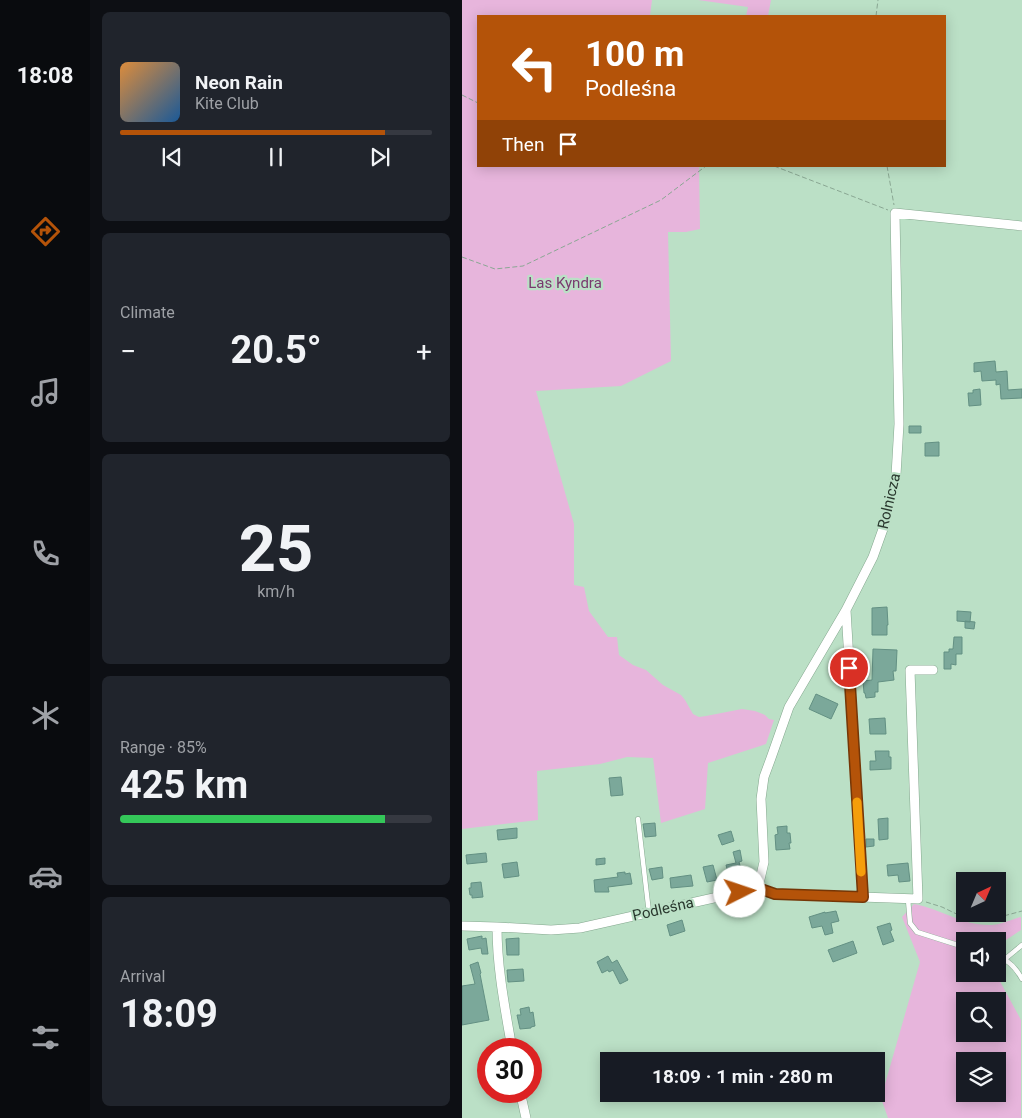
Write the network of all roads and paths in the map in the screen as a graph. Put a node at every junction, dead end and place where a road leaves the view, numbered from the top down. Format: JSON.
{"nodes":[{"id":1,"x":878,"y":0,"type":"edge"},
{"id":2,"x":876,"y":15,"type":"edge"},
{"id":3,"x":462,"y":95,"type":"edge"},
{"id":4,"x":477,"y":102,"type":"edge"},
{"id":5,"x":705,"y":167,"type":"edge"},
{"id":6,"x":777,"y":167,"type":"edge"},
{"id":7,"x":887,"y":167,"type":"edge"},
{"id":8,"x":895,"y":213,"type":"junction"},
{"id":9,"x":1022,"y":226,"type":"edge"},
{"id":10,"x":462,"y":257,"type":"edge"},
{"id":11,"x":846,"y":610,"type":"junction"},
{"id":12,"x":933,"y":670,"type":"dead end"},
{"id":13,"x":638,"y":819,"type":"dead end"},
{"id":14,"x":758,"y":888,"type":"junction"},
{"id":15,"x":863,"y":897,"type":"junction"},
{"id":16,"x":908,"y":899,"type":"junction"},
{"id":17,"x":918,"y":899,"type":"junction"},
{"id":18,"x":1022,"y":911,"type":"edge"},
{"id":19,"x":649,"y":913,"type":"junction"},
{"id":20,"x":462,"y":926,"type":"edge"},
{"id":21,"x":497,"y":927,"type":"junction"},
{"id":22,"x":956,"y":944,"type":"edge"},
{"id":23,"x":1022,"y":945,"type":"edge"},
{"id":24,"x":1006,"y":958,"type":"edge"},
{"id":25,"x":1006,"y":960,"type":"edge"},
{"id":26,"x":1022,"y":978,"type":"edge"},
{"id":27,"x":510,"y":1038,"type":"edge"},
{"id":28,"x":523,"y":1103,"type":"edge"},
{"id":29,"x":526,"y":1118,"type":"edge"}],
"edges":[{"from":1,"to":2,"type":"path"},
{"from":3,"to":4,"type":"path"},
{"from":5,"to":10,"type":"path"},
{"from":6,"to":8,"type":"path"},
{"from":7,"to":8,"type":"path"},
{"from":8,"to":9,"type":"street"},
{"from":8,"to":11,"type":"street","name":"Rolnicza"},
{"from":11,"to":14,"type":"street","name":"Rolnicza"},
{"from":11,"to":15,"type":"street"},
{"from":12,"to":17,"type":"street"},
{"from":13,"to":19,"type":"lane"},
{"from":14,"to":15,"type":"street","name":"Podleśna"},
{"from":14,"to":19,"type":"street","name":"Podleśna"},
{"from":15,"to":16,"type":"street","name":"Podleśna"},
{"from":16,"to":17,"type":"street","name":"Podleśna"},
{"from":16,"to":22,"type":"lane"},
{"from":17,"to":18,"type":"path"},
{"from":19,"to":21,"type":"street","name":"Podleśna"},
{"from":20,"to":21,"type":"street","name":"Podleśna"},
{"from":21,"to":27,"type":"street"},
{"from":23,"to":24,"type":"lane"},
{"from":25,"to":26,"type":"lane"},
{"from":28,"to":29,"type":"street"}]}
